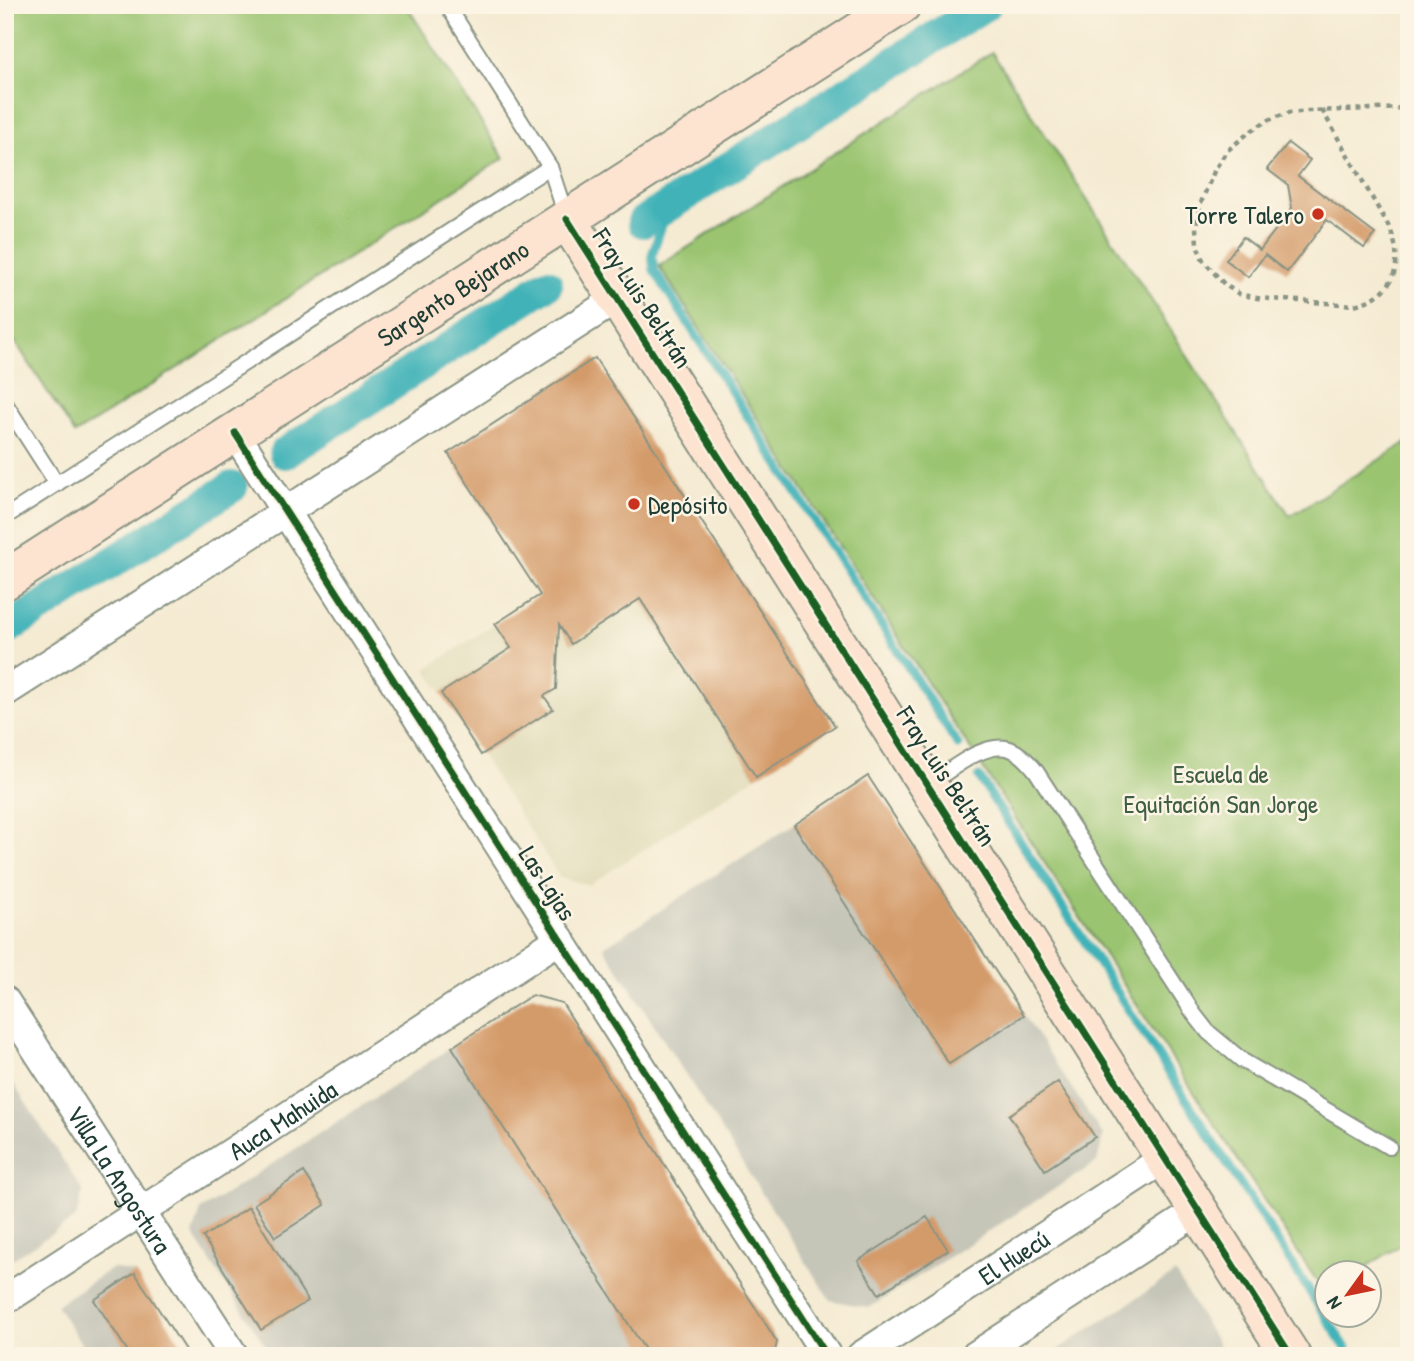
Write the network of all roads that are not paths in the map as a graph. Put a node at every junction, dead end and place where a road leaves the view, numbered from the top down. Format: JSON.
{"nodes":[{"id":1,"x":447,"y":5,"type":"edge"},
{"id":2,"x":901,"y":5,"type":"edge"},
{"id":3,"x":550,"y":167,"type":"junction"},
{"id":4,"x":568,"y":219,"type":"junction"},
{"id":5,"x":618,"y":298,"type":"junction"},
{"id":6,"x":5,"y":403,"type":"edge"},
{"id":7,"x":234,"y":433,"type":"junction"},
{"id":8,"x":57,"y":484,"type":"junction"},
{"id":9,"x":285,"y":512,"type":"junction"},
{"id":10,"x":5,"y":517,"type":"edge"},
{"id":11,"x":5,"y":580,"type":"edge"},
{"id":12,"x":5,"y":692,"type":"edge"},
{"id":13,"x":928,"y":785,"type":"junction"},
{"id":14,"x":559,"y":939,"type":"junction"},
{"id":15,"x":5,"y":1001,"type":"edge"},
{"id":16,"x":1389,"y":1147,"type":"dead end"},
{"id":17,"x":1166,"y":1158,"type":"junction"},
{"id":18,"x":1199,"y":1210,"type":"junction"},
{"id":19,"x":141,"y":1212,"type":"junction"},
{"id":20,"x":5,"y":1300,"type":"edge"},
{"id":21,"x":234,"y":1356,"type":"edge"},
{"id":22,"x":827,"y":1356,"type":"edge"},
{"id":23,"x":861,"y":1356,"type":"edge"},
{"id":24,"x":975,"y":1356,"type":"edge"},
{"id":25,"x":1292,"y":1356,"type":"edge"}],
"edges":[{"from":1,"to":3,"type":"lane"},
{"from":2,"to":4,"type":"street","name":"Sargento Bejarano"},
{"from":3,"to":4,"type":"lane"},
{"from":3,"to":8,"type":"lane"},
{"from":4,"to":5,"type":"street","name":"Fray Luis Beltrán"},
{"from":4,"to":7,"type":"street","name":"Sargento Bejarano"},
{"from":5,"to":9,"type":"street"},
{"from":5,"to":13,"type":"street","name":"Fray Luis Beltrán"},
{"from":6,"to":8,"type":"lane"},
{"from":7,"to":9,"type":"street","name":"Las Lajas"},
{"from":7,"to":11,"type":"street","name":"Sargento Bejarano"},
{"from":8,"to":10,"type":"lane"},
{"from":9,"to":12,"type":"street"},
{"from":9,"to":14,"type":"street","name":"Las Lajas"},
{"from":13,"to":16,"type":"lane"},
{"from":13,"to":17,"type":"street","name":"Fray Luis Beltrán"},
{"from":14,"to":19,"type":"street","name":"Auca Mahuida"},
{"from":14,"to":22,"type":"street","name":"Las Lajas"},
{"from":15,"to":19,"type":"street","name":"Villa La Angostura"},
{"from":17,"to":18,"type":"street","name":"Fray Luis Beltrán"},
{"from":17,"to":23,"type":"street","name":"El Huecú"},
{"from":18,"to":24,"type":"street"},
{"from":18,"to":25,"type":"street","name":"Fray Luis Beltrán"},
{"from":19,"to":20,"type":"street","name":"Auca Mahuida"},
{"from":19,"to":21,"type":"street","name":"Villa La Angostura"}]}
